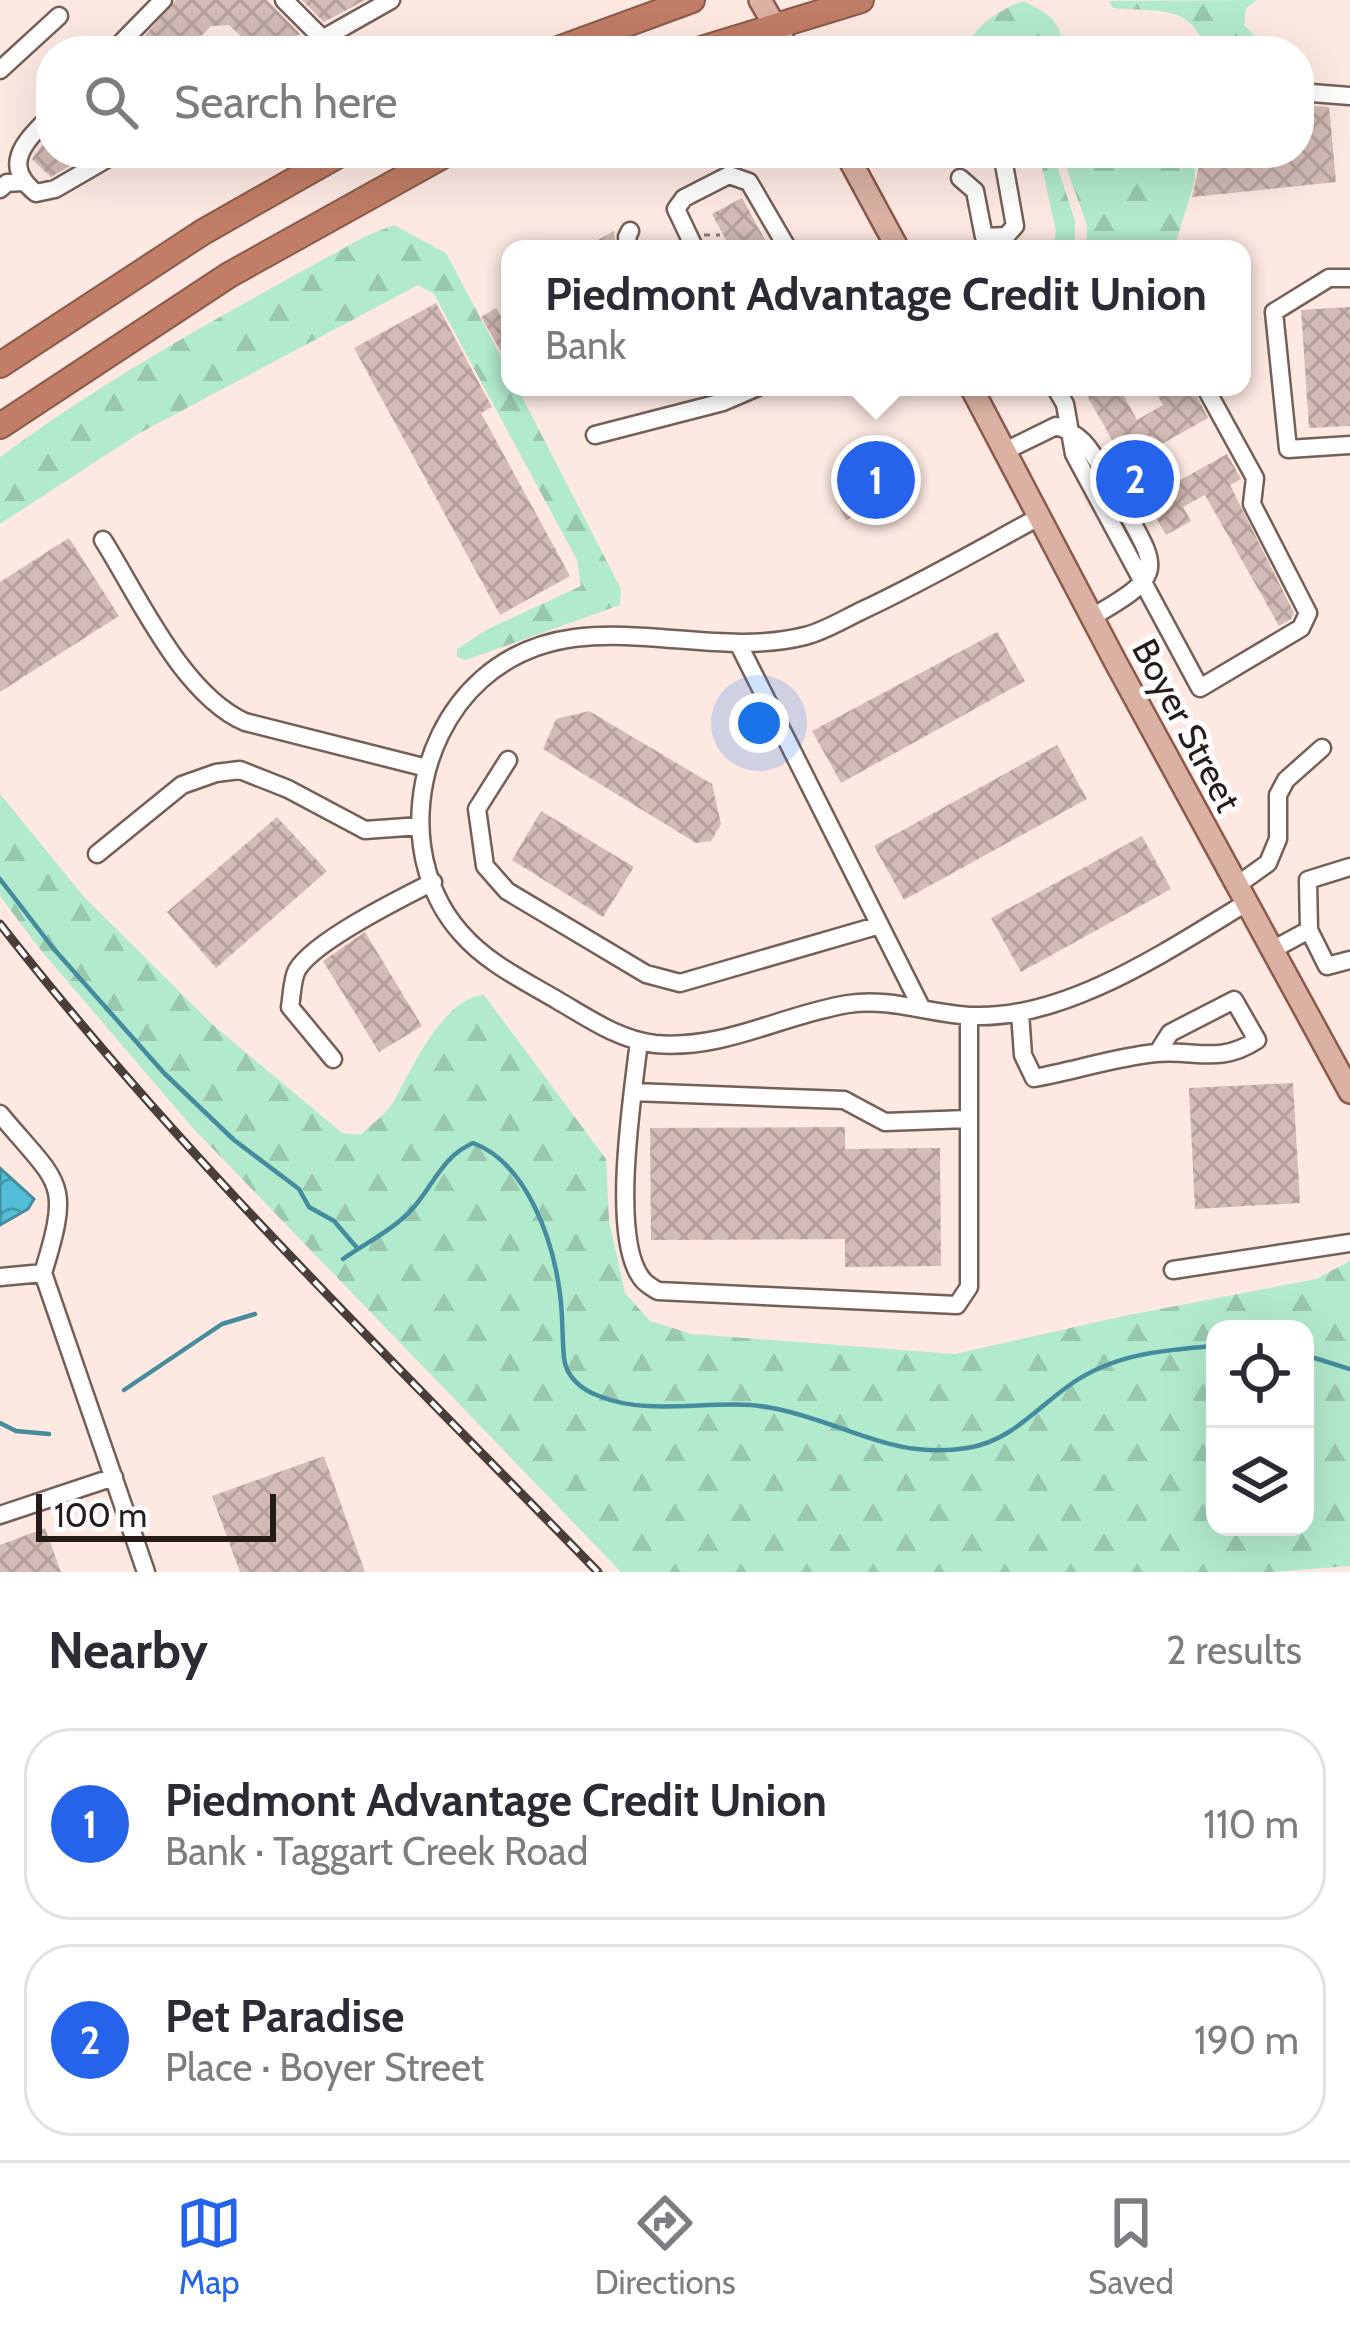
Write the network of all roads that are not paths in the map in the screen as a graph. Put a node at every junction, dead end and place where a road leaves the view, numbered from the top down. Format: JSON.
{"nodes":[{"id":1,"x":163,"y":0,"type":"edge"},
{"id":2,"x":284,"y":0,"type":"edge"},
{"id":3,"x":391,"y":0,"type":"edge"},
{"id":4,"x":692,"y":0,"type":"edge"},
{"id":5,"x":760,"y":0,"type":"edge"},
{"id":6,"x":860,"y":0,"type":"edge"},
{"id":7,"x":59,"y":16,"type":"dead end"},
{"id":8,"x":775,"y":26,"type":"junction"},
{"id":9,"x":37,"y":36,"type":"edge"},
{"id":10,"x":128,"y":36,"type":"edge"},
{"id":11,"x":320,"y":36,"type":"edge"},
{"id":12,"x":328,"y":36,"type":"edge"},
{"id":13,"x":595,"y":36,"type":"edge"},
{"id":14,"x":743,"y":36,"type":"edge"},
{"id":15,"x":781,"y":36,"type":"edge"},
{"id":16,"x":36,"y":37,"type":"edge"},
{"id":17,"x":0,"y":70,"type":"edge"},
{"id":18,"x":1314,"y":93,"type":"edge"},
{"id":19,"x":1350,"y":96,"type":"edge"},
{"id":20,"x":36,"y":130,"type":"edge"},
{"id":21,"x":91,"y":168,"type":"edge"},
{"id":22,"x":316,"y":168,"type":"edge"},
{"id":23,"x":421,"y":168,"type":"edge"},
{"id":24,"x":854,"y":168,"type":"edge"},
{"id":25,"x":1005,"y":168,"type":"edge"},
{"id":26,"x":960,"y":178,"type":"dead end"},
{"id":27,"x":21,"y":182,"type":"junction"},
{"id":28,"x":0,"y":189,"type":"edge"},
{"id":29,"x":681,"y":223,"type":"junction"},
{"id":30,"x":690,"y":240,"type":"edge"},
{"id":31,"x":770,"y":240,"type":"edge"},
{"id":32,"x":783,"y":240,"type":"edge"},
{"id":33,"x":893,"y":240,"type":"edge"},
{"id":34,"x":1350,"y":278,"type":"edge"},
{"id":35,"x":0,"y":365,"type":"edge"},
{"id":36,"x":737,"y":396,"type":"edge"},
{"id":37,"x":976,"y":396,"type":"edge"},
{"id":38,"x":1058,"y":396,"type":"edge"},
{"id":39,"x":1210,"y":396,"type":"edge"},
{"id":40,"x":0,"y":426,"type":"edge"},
{"id":41,"x":1072,"y":431,"type":"junction"},
{"id":42,"x":595,"y":435,"type":"dead end"},
{"id":43,"x":1350,"y":445,"type":"edge"},
{"id":44,"x":1005,"y":451,"type":"junction"},
{"id":45,"x":1102,"y":469,"type":"dead end"},
{"id":46,"x":1117,"y":495,"type":"dead end"},
{"id":47,"x":1039,"y":517,"type":"junction"},
{"id":48,"x":103,"y":540,"type":"dead end"},
{"id":49,"x":1143,"y":586,"type":"junction"},
{"id":50,"x":1092,"y":617,"type":"junction"},
{"id":51,"x":739,"y":645,"type":"junction"},
{"id":52,"x":1322,"y":748,"type":"dead end"},
{"id":53,"x":508,"y":760,"type":"dead end"},
{"id":54,"x":427,"y":769,"type":"junction"},
{"id":55,"x":420,"y":826,"type":"junction"},
{"id":56,"x":97,"y":854,"type":"dead end"},
{"id":57,"x":1350,"y":867,"type":"edge"},
{"id":58,"x":433,"y":882,"type":"junction"},
{"id":59,"x":1241,"y":894,"type":"junction"},
{"id":60,"x":880,"y":925,"type":"junction"},
{"id":61,"x":1309,"y":930,"type":"junction"},
{"id":62,"x":1271,"y":950,"type":"junction"},
{"id":63,"x":1350,"y":960,"type":"edge"},
{"id":64,"x":921,"y":1007,"type":"junction"},
{"id":65,"x":1020,"y":1012,"type":"junction"},
{"id":66,"x":969,"y":1016,"type":"junction"},
{"id":67,"x":639,"y":1041,"type":"junction"},
{"id":68,"x":1158,"y":1052,"type":"junction"},
{"id":69,"x":333,"y":1059,"type":"dead end"},
{"id":70,"x":633,"y":1092,"type":"junction"},
{"id":71,"x":1350,"y":1092,"type":"edge"},
{"id":72,"x":0,"y":1114,"type":"edge"},
{"id":73,"x":968,"y":1119,"type":"junction"},
{"id":74,"x":1350,"y":1243,"type":"edge"},
{"id":75,"x":1173,"y":1270,"type":"dead end"},
{"id":76,"x":43,"y":1273,"type":"junction"},
{"id":77,"x":0,"y":1277,"type":"edge"},
{"id":78,"x":114,"y":1478,"type":"junction"},
{"id":79,"x":0,"y":1515,"type":"edge"},
{"id":80,"x":146,"y":1572,"type":"edge"}],
"edges":[{"from":1,"to":10,"type":"street"},
{"from":2,"to":11,"type":"street"},
{"from":3,"to":12,"type":"street"},
{"from":4,"to":13,"type":"highway"},
{"from":5,"to":8,"type":"main road"},
{"from":6,"to":8,"type":"highway"},
{"from":7,"to":9,"type":"street"},
{"from":8,"to":14,"type":"highway"},
{"from":8,"to":15,"type":"main road"},
{"from":16,"to":17,"type":"street"},
{"from":18,"to":19,"type":"street"},
{"from":20,"to":27,"type":"street"},
{"from":21,"to":27,"type":"street"},
{"from":22,"to":35,"type":"highway"},
{"from":23,"to":40,"type":"highway"},
{"from":24,"to":33,"type":"main road"},
{"from":25,"to":26,"type":"street"},
{"from":27,"to":28,"type":"street"},
{"from":29,"to":30,"type":"street"},
{"from":29,"to":31,"type":"street"},
{"from":29,"to":32,"type":"street"},
{"from":34,"to":43,"type":"street"},
{"from":36,"to":42,"type":"street"},
{"from":37,"to":44,"type":"main road","name":"Boyer Street"},
{"from":38,"to":41,"type":"street"},
{"from":39,"to":49,"type":"street"},
{"from":41,"to":44,"type":"street"},
{"from":41,"to":45,"type":"street"},
{"from":41,"to":49,"type":"street"},
{"from":44,"to":47,"type":"main road","name":"Boyer Street"},
{"from":46,"to":49,"type":"street"},
{"from":47,"to":50,"type":"main road","name":"Boyer Street"},
{"from":47,"to":51,"type":"street"},
{"from":48,"to":54,"type":"street"},
{"from":49,"to":50,"type":"street"},
{"from":50,"to":59,"type":"main road","name":"Boyer Street"},
{"from":51,"to":54,"type":"street"},
{"from":51,"to":60,"type":"street"},
{"from":52,"to":59,"type":"street"},
{"from":53,"to":60,"type":"street"},
{"from":54,"to":55,"type":"street"},
{"from":55,"to":56,"type":"street"},
{"from":55,"to":58,"type":"street"},
{"from":57,"to":61,"type":"street"},
{"from":58,"to":67,"type":"street"},
{"from":58,"to":69,"type":"street"},
{"from":59,"to":62,"type":"main road","name":"Boyer Street"},
{"from":59,"to":65,"type":"street"},
{"from":60,"to":64,"type":"street"},
{"from":61,"to":62,"type":"street"},
{"from":61,"to":63,"type":"street"},
{"from":62,"to":71,"type":"main road","name":"Boyer Street"},
{"from":64,"to":66,"type":"street"},
{"from":64,"to":67,"type":"street"},
{"from":65,"to":66,"type":"street"},
{"from":65,"to":68,"type":"street"},
{"from":66,"to":73,"type":"street"},
{"from":67,"to":70,"type":"street"},
{"from":68,"to":68,"type":"street"},
{"from":70,"to":73,"type":"street"},
{"from":70,"to":73,"type":"street"},
{"from":72,"to":76,"type":"street"},
{"from":74,"to":75,"type":"street"},
{"from":76,"to":77,"type":"street"},
{"from":76,"to":78,"type":"street"},
{"from":78,"to":79,"type":"street"},
{"from":78,"to":80,"type":"street"}]}
